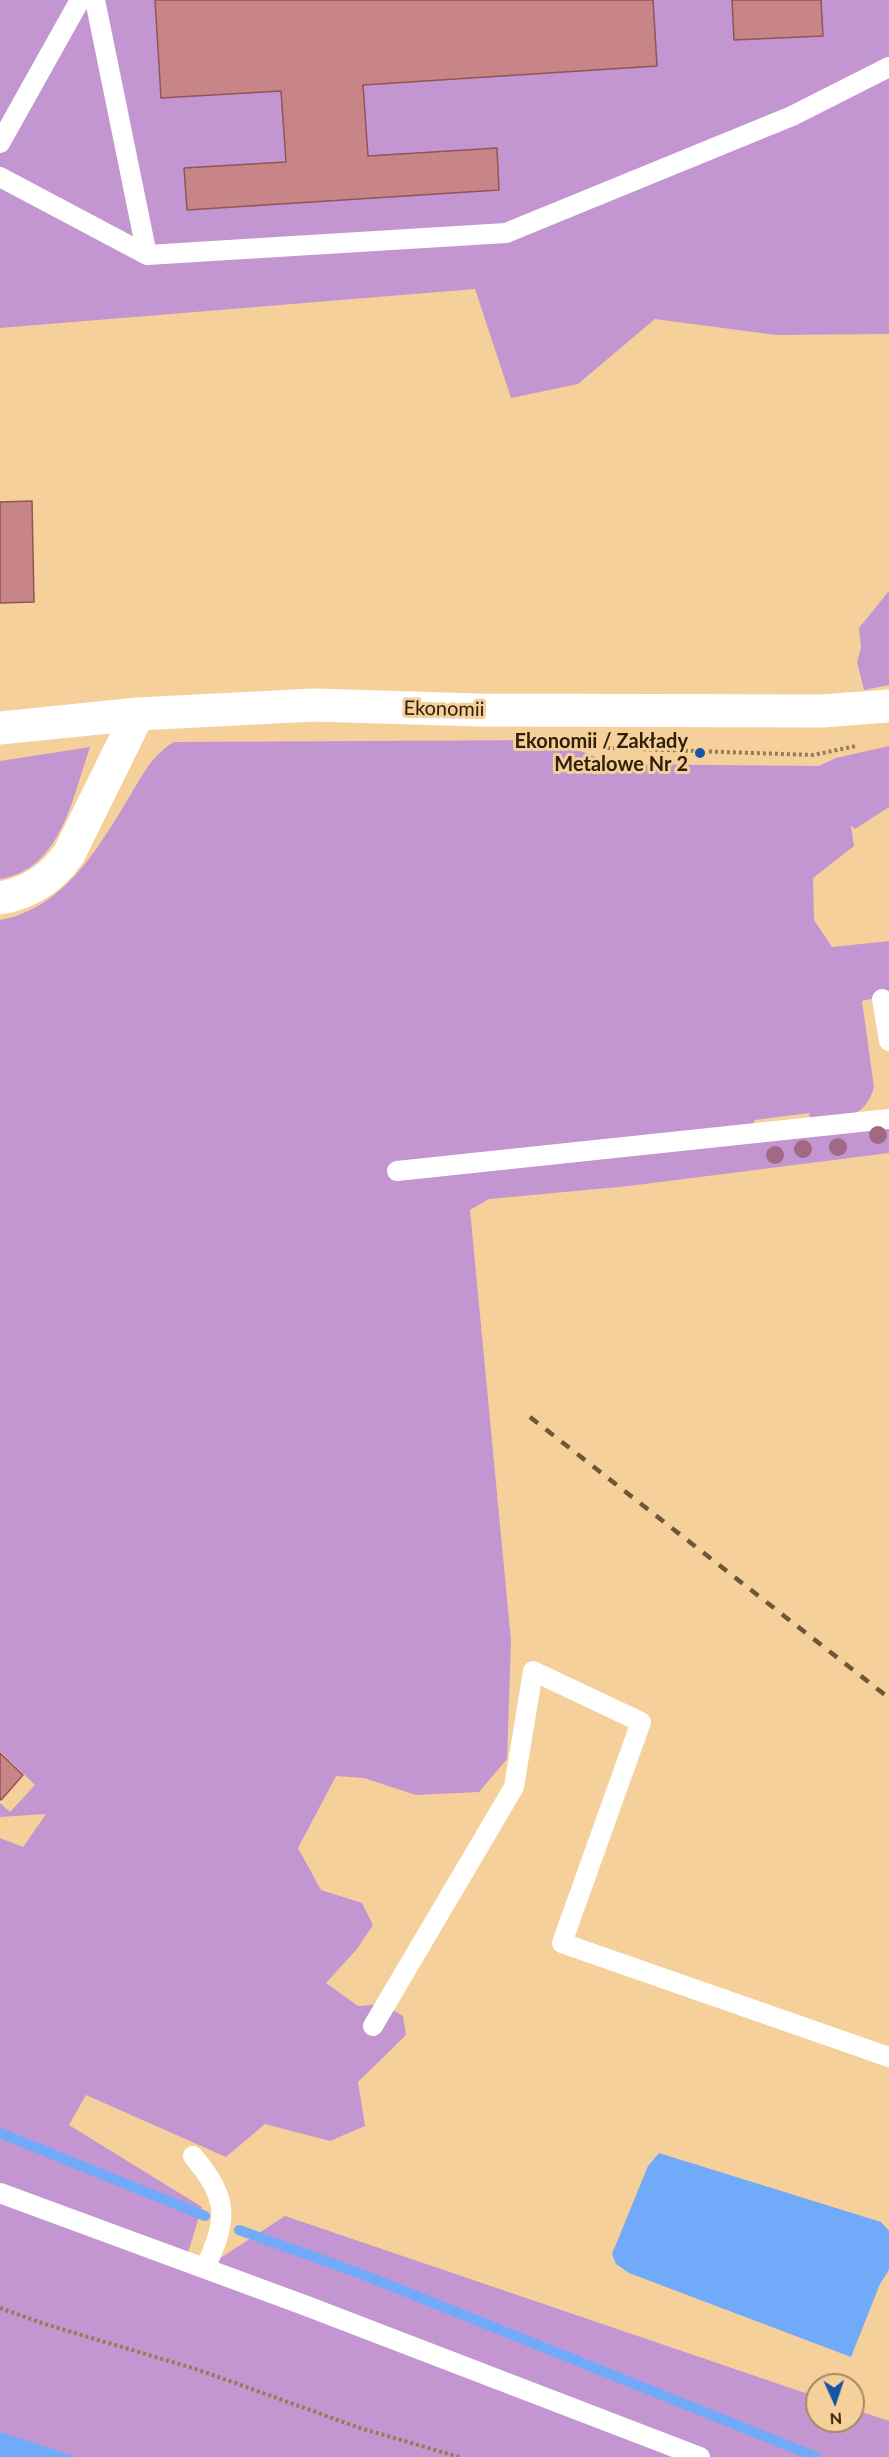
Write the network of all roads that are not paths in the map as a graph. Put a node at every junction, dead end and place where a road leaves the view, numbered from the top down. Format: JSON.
{"nodes":[{"id":1,"x":80,"y":0,"type":"edge"},
{"id":2,"x":95,"y":0,"type":"edge"},
{"id":3,"x":889,"y":67,"type":"edge"},
{"id":4,"x":0,"y":143,"type":"edge"},
{"id":5,"x":0,"y":177,"type":"edge"},
{"id":6,"x":147,"y":255,"type":"junction"},
{"id":7,"x":889,"y":706,"type":"edge"},
{"id":8,"x":138,"y":714,"type":"junction"},
{"id":9,"x":0,"y":728,"type":"edge"},
{"id":10,"x":0,"y":898,"type":"edge"},
{"id":11,"x":882,"y":999,"type":"dead end"},
{"id":12,"x":889,"y":1041,"type":"edge"},
{"id":13,"x":889,"y":1119,"type":"edge"},
{"id":14,"x":397,"y":1171,"type":"dead end"},
{"id":15,"x":372,"y":2026,"type":"dead end"},
{"id":16,"x":889,"y":2057,"type":"edge"},
{"id":17,"x":193,"y":2156,"type":"dead end"},
{"id":18,"x":0,"y":2193,"type":"edge"},
{"id":19,"x":205,"y":2268,"type":"junction"},
{"id":20,"x":700,"y":2457,"type":"edge"}],
"edges":[{"from":1,"to":4,"type":"lane"},
{"from":2,"to":6,"type":"lane"},
{"from":3,"to":6,"type":"lane"},
{"from":5,"to":6,"type":"lane"},
{"from":7,"to":8,"type":"street","name":"Ekonomii"},
{"from":8,"to":9,"type":"street","name":"Ekonomii"},
{"from":8,"to":10,"type":"street"},
{"from":11,"to":12,"type":"lane"},
{"from":13,"to":14,"type":"lane"},
{"from":15,"to":16,"type":"lane"},
{"from":17,"to":19,"type":"lane"},
{"from":18,"to":19,"type":"lane"},
{"from":19,"to":20,"type":"lane"}]}
